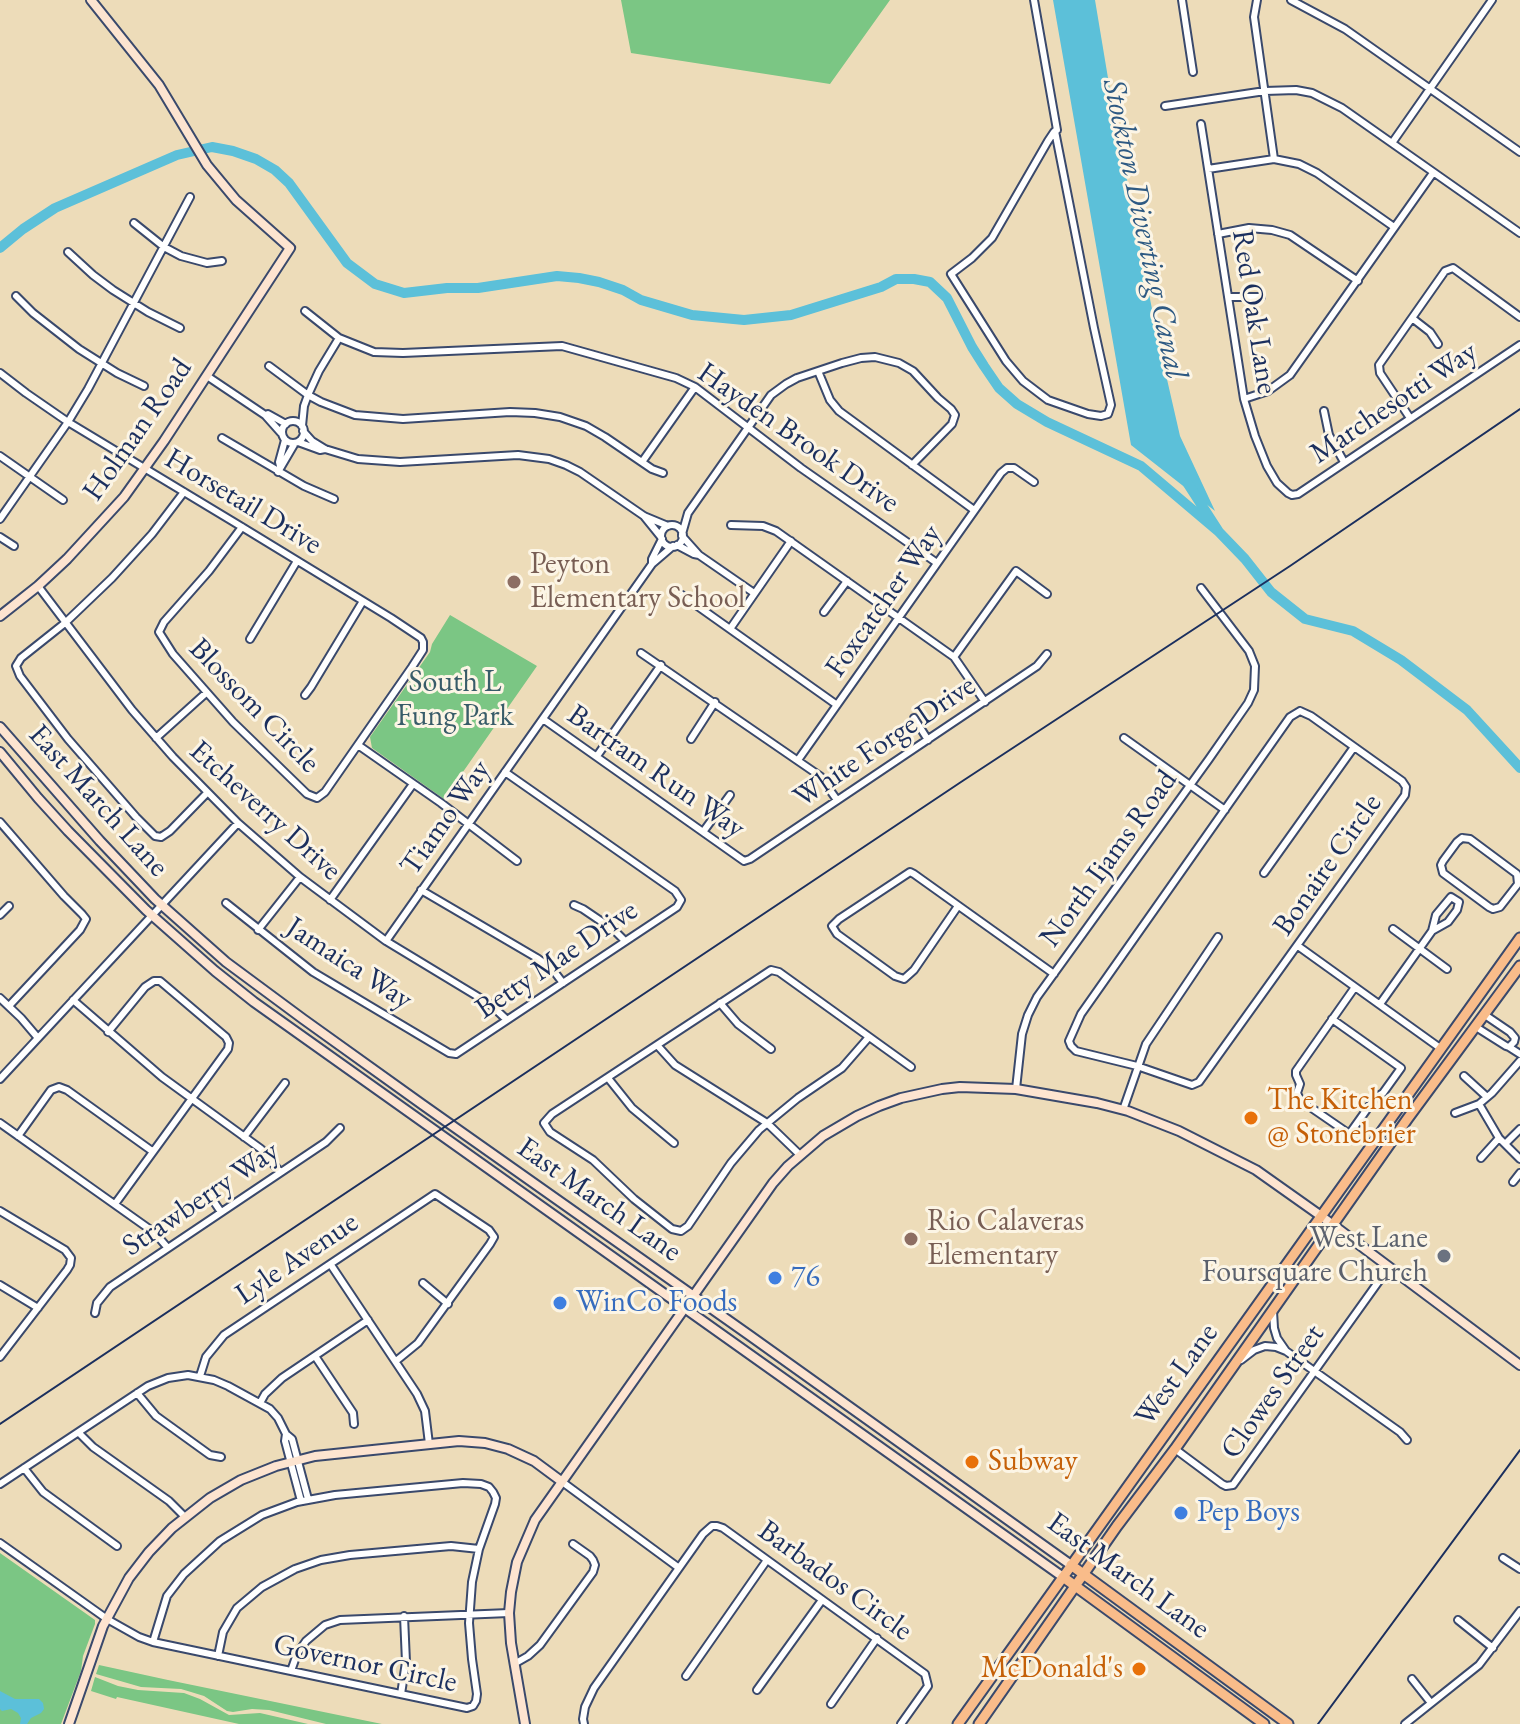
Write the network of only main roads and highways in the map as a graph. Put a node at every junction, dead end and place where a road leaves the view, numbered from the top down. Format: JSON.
{"nodes":[{"id":1,"x":91,"y":0,"type":"edge"},
{"id":2,"x":0,"y":616,"type":"edge"},
{"id":3,"x":0,"y":727,"type":"edge"},
{"id":4,"x":0,"y":752,"type":"edge"},
{"id":5,"x":1520,"y":938,"type":"edge"},
{"id":6,"x":1520,"y":966,"type":"edge"},
{"id":7,"x":1321,"y":1216,"type":"junction"},
{"id":8,"x":1333,"y":1225,"type":"junction"},
{"id":9,"x":693,"y":1295,"type":"junction"},
{"id":10,"x":684,"y":1307,"type":"junction"},
{"id":11,"x":1520,"y":1365,"type":"edge"},
{"id":12,"x":561,"y":1481,"type":"junction"},
{"id":13,"x":1071,"y":1565,"type":"junction"},
{"id":14,"x":1084,"y":1574,"type":"junction"},
{"id":15,"x":1063,"y":1577,"type":"junction"},
{"id":16,"x":1076,"y":1587,"type":"junction"},
{"id":17,"x":69,"y":1724,"type":"edge"},
{"id":18,"x":525,"y":1724,"type":"edge"},
{"id":19,"x":958,"y":1724,"type":"edge"},
{"id":20,"x":979,"y":1724,"type":"edge"},
{"id":21,"x":1264,"y":1724,"type":"edge"},
{"id":22,"x":1288,"y":1724,"type":"edge"}],
"edges":[{"from":1,"to":2,"type":"main road","name":"Holman Road"},
{"from":3,"to":9,"type":"main road","name":"East March Lane"},
{"from":4,"to":10,"type":"main road","name":"East March Lane"},
{"from":5,"to":7,"type":"main road","name":"West Lane"},
{"from":6,"to":8,"type":"main road","name":"West Lane"},
{"from":7,"to":8,"type":"main road"},
{"from":7,"to":9,"type":"main road"},
{"from":7,"to":13,"type":"main road","name":"West Lane"},
{"from":8,"to":11,"type":"main road"},
{"from":8,"to":14,"type":"main road","name":"West Lane"},
{"from":9,"to":10,"type":"main road"},
{"from":9,"to":13,"type":"main road","name":"East March Lane"},
{"from":10,"to":12,"type":"main road"},
{"from":10,"to":15,"type":"main road","name":"East March Lane"},
{"from":12,"to":17,"type":"main road"},
{"from":12,"to":18,"type":"main road"},
{"from":13,"to":14,"type":"main road","name":"East March Lane"},
{"from":13,"to":15,"type":"main road","name":"West Lane"},
{"from":14,"to":16,"type":"main road","name":"West Lane"},
{"from":14,"to":22,"type":"main road","name":"East March Lane"},
{"from":15,"to":16,"type":"main road","name":"East March Lane"},
{"from":15,"to":19,"type":"main road","name":"West Lane"},
{"from":16,"to":20,"type":"main road","name":"West Lane"},
{"from":16,"to":21,"type":"main road","name":"East March Lane"}]}
